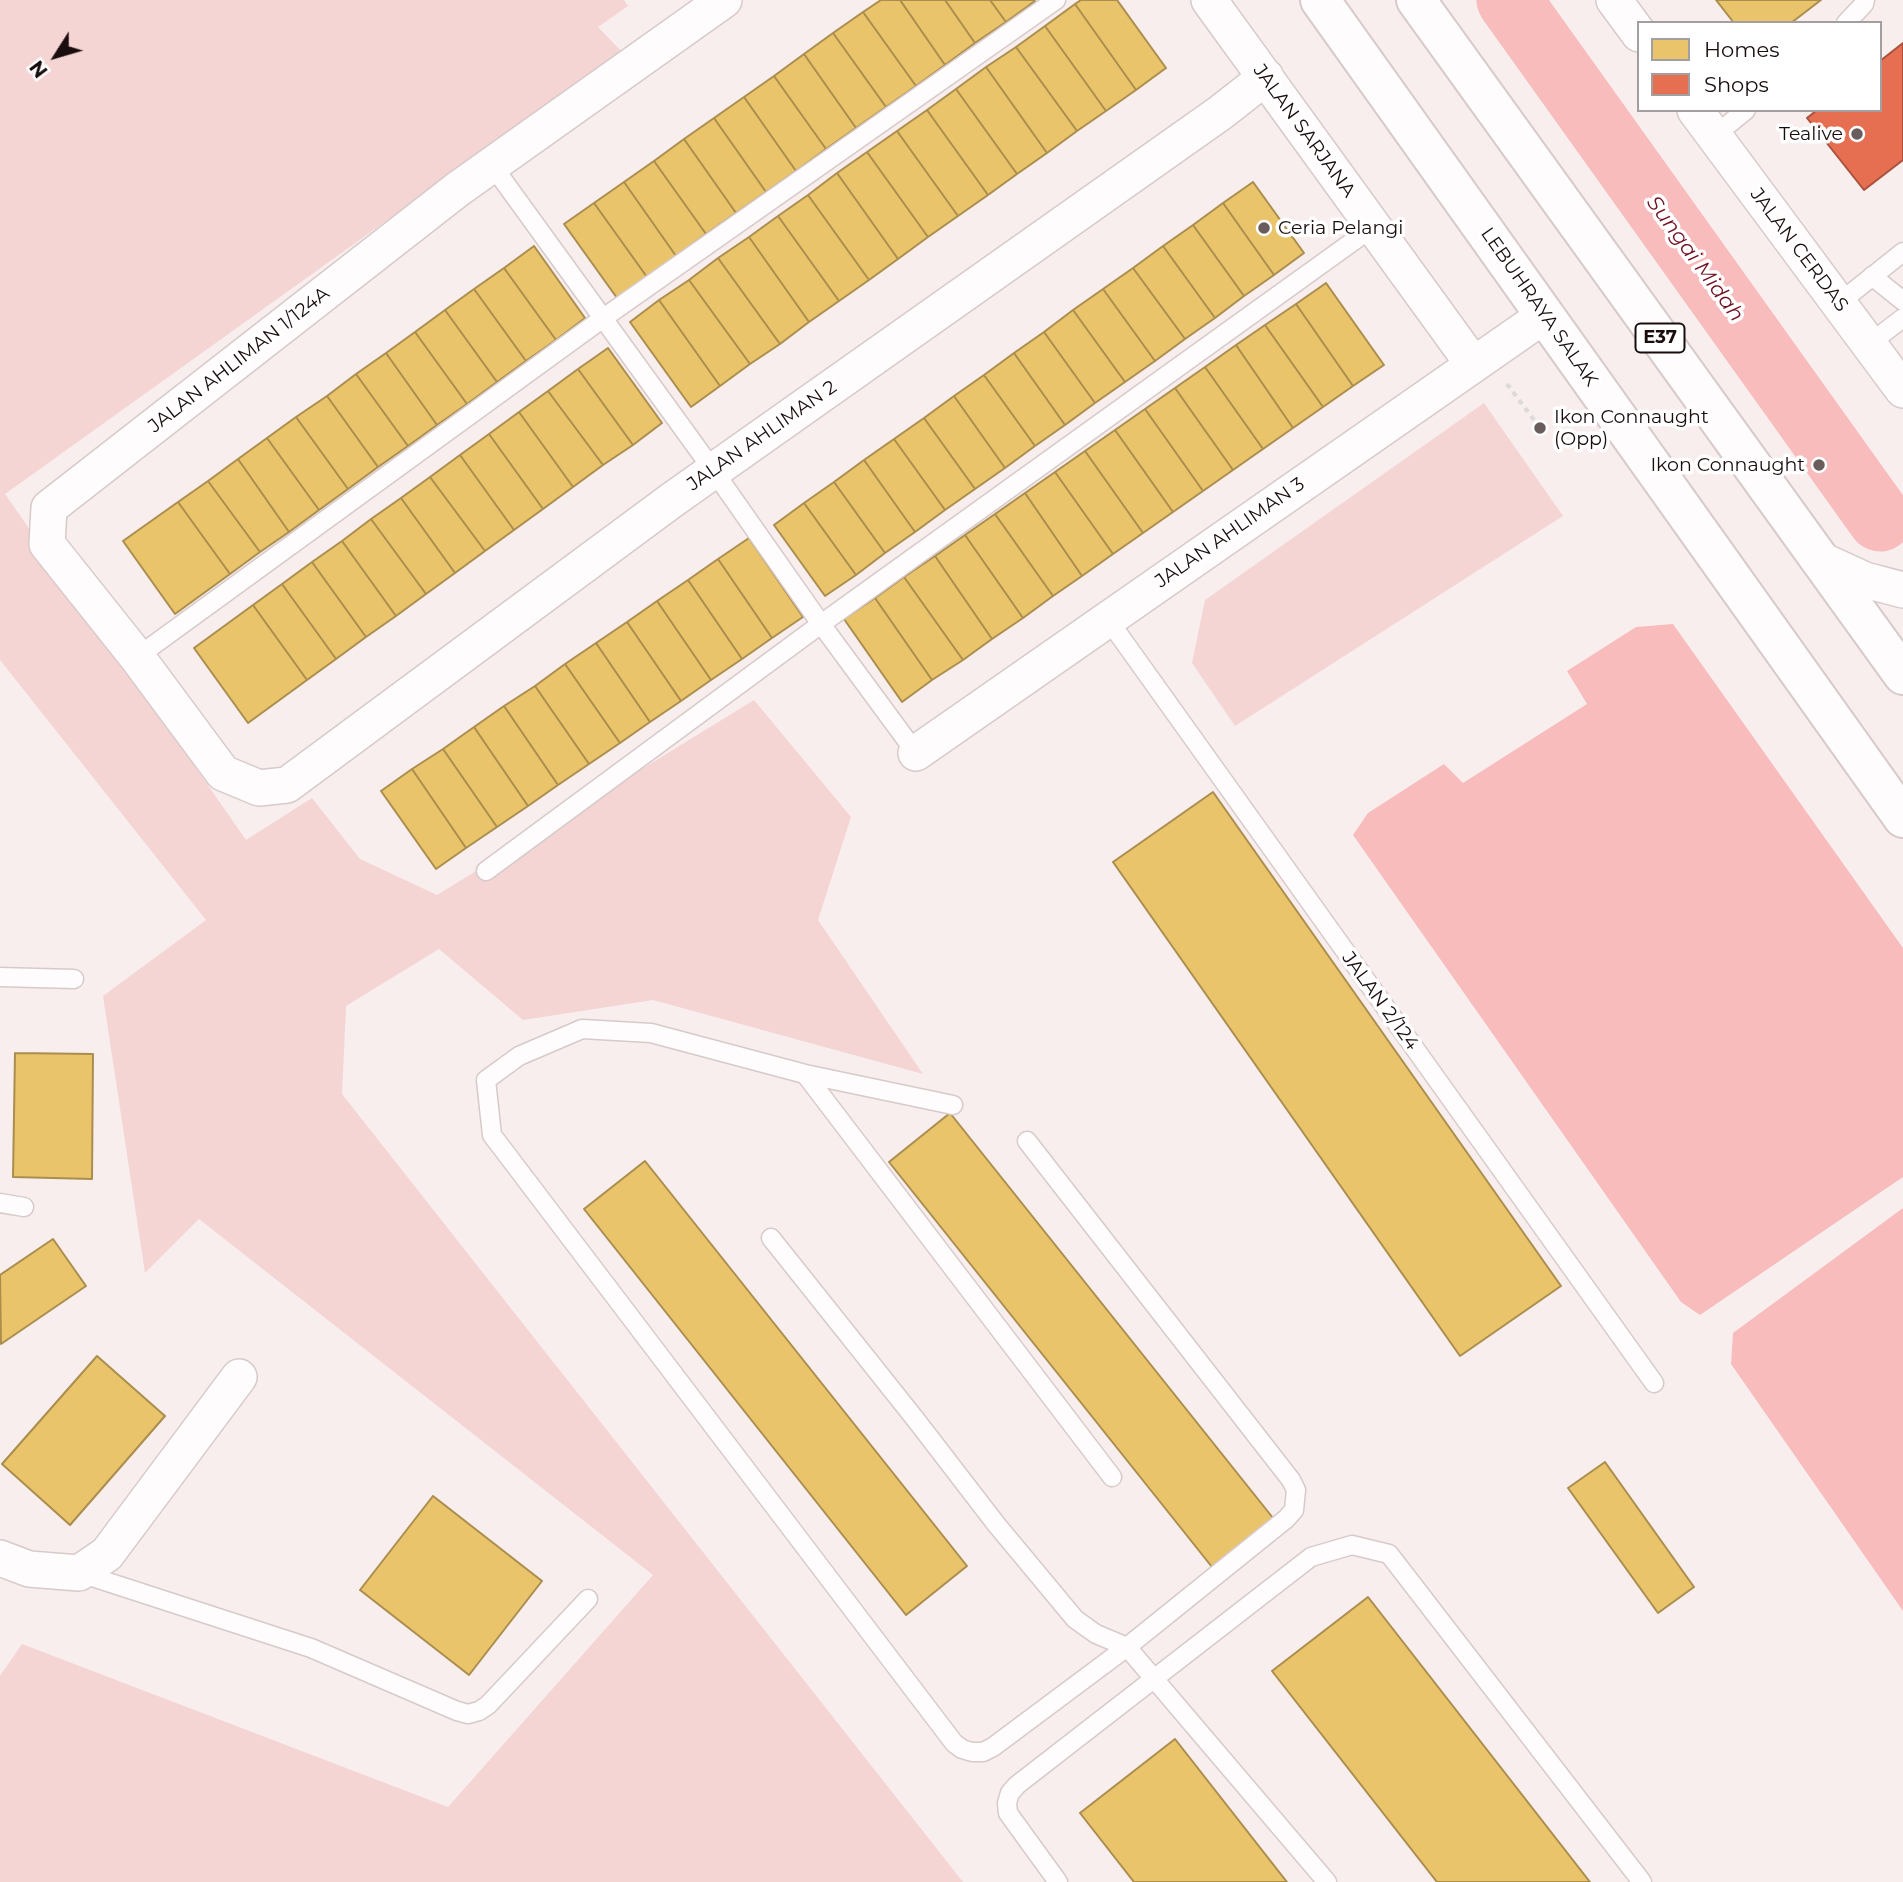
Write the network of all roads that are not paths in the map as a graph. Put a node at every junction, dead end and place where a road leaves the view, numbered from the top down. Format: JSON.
{"nodes":[{"id":1,"x":1056,"y":0,"type":"edge"},
{"id":2,"x":1209,"y":0,"type":"edge"},
{"id":3,"x":1320,"y":0,"type":"edge"},
{"id":4,"x":1416,"y":0,"type":"edge"},
{"id":5,"x":1614,"y":0,"type":"edge"},
{"id":6,"x":1865,"y":0,"type":"edge"},
{"id":7,"x":711,"y":4,"type":"edge"},
{"id":8,"x":1848,"y":21,"type":"edge"},
{"id":9,"x":1637,"y":31,"type":"edge"},
{"id":10,"x":1266,"y":77,"type":"junction"},
{"id":11,"x":1740,"y":112,"type":"edge"},
{"id":12,"x":1705,"y":123,"type":"edge"},
{"id":13,"x":492,"y":165,"type":"junction"},
{"id":14,"x":1373,"y":227,"type":"junction"},
{"id":15,"x":1903,"y":252,"type":"edge"},
{"id":16,"x":1872,"y":276,"type":"junction"},
{"id":17,"x":1903,"y":301,"type":"edge"},
{"id":18,"x":1839,"y":303,"type":"junction"},
{"id":19,"x":1545,"y":315,"type":"junction"},
{"id":20,"x":1903,"y":318,"type":"edge"},
{"id":21,"x":602,"y":320,"type":"junction"},
{"id":22,"x":1869,"y":344,"type":"junction"},
{"id":23,"x":1480,"y":360,"type":"junction"},
{"id":24,"x":1903,"y":390,"type":"edge"},
{"id":25,"x":713,"y":470,"type":"junction"},
{"id":26,"x":1819,"y":559,"type":"junction"},
{"id":27,"x":1903,"y":590,"type":"edge"},
{"id":28,"x":1107,"y":618,"type":"junction"},
{"id":29,"x":821,"y":624,"type":"junction"},
{"id":30,"x":136,"y":657,"type":"junction"},
{"id":31,"x":1903,"y":676,"type":"edge"},
{"id":32,"x":916,"y":752,"type":"joint"},
{"id":33,"x":259,"y":788,"type":"joint"},
{"id":34,"x":1903,"y":818,"type":"edge"},
{"id":35,"x":486,"y":871,"type":"dead end"},
{"id":36,"x":0,"y":977,"type":"edge"},
{"id":37,"x":74,"y":979,"type":"dead end"},
{"id":38,"x":805,"y":1074,"type":"junction"},
{"id":39,"x":953,"y":1105,"type":"dead end"},
{"id":40,"x":1027,"y":1141,"type":"dead end"},
{"id":41,"x":0,"y":1203,"type":"edge"},
{"id":42,"x":24,"y":1207,"type":"dead end"},
{"id":43,"x":771,"y":1238,"type":"dead end"},
{"id":44,"x":239,"y":1377,"type":"dead end"},
{"id":45,"x":1654,"y":1383,"type":"dead end"},
{"id":46,"x":1112,"y":1476,"type":"dead end"},
{"id":47,"x":0,"y":1558,"type":"edge"},
{"id":48,"x":79,"y":1573,"type":"junction"},
{"id":49,"x":588,"y":1599,"type":"dead end"},
{"id":50,"x":1127,"y":1647,"type":"junction"},
{"id":51,"x":1155,"y":1678,"type":"junction"},
{"id":52,"x":1058,"y":1882,"type":"edge"},
{"id":53,"x":1326,"y":1882,"type":"edge"},
{"id":54,"x":1642,"y":1882,"type":"edge"}],
"edges":[{"from":1,"to":21,"type":"lane"},
{"from":2,"to":10,"type":"street","name":"JALAN SARJANA"},
{"from":3,"to":19,"type":"highway","name":"LEBUHRAYA SALAK"},
{"from":4,"to":26,"type":"highway","number":"E37"},
{"from":5,"to":9,"type":"street"},
{"from":6,"to":8,"type":"lane"},
{"from":7,"to":13,"type":"street","name":"JALAN AHLIMAN 1/124A"},
{"from":10,"to":14,"type":"street","name":"JALAN SARJANA"},
{"from":10,"to":25,"type":"street","name":"JALAN AHLIMAN 2"},
{"from":11,"to":12,"type":"lane"},
{"from":12,"to":18,"type":"street","name":"JALAN CERDAS"},
{"from":13,"to":21,"type":"lane"},
{"from":13,"to":30,"type":"street","name":"JALAN AHLIMAN 1/124A"},
{"from":14,"to":23,"type":"street","name":"JALAN SARJANA"},
{"from":14,"to":29,"type":"lane"},
{"from":15,"to":16,"type":"lane"},
{"from":16,"to":17,"type":"lane"},
{"from":16,"to":18,"type":"lane"},
{"from":18,"to":22,"type":"street","name":"JALAN CERDAS"},
{"from":19,"to":23,"type":"street","name":"JALAN AHLIMAN 3"},
{"from":19,"to":34,"type":"highway","name":"LEBUHRAYA SALAK"},
{"from":20,"to":22,"type":"lane"},
{"from":21,"to":25,"type":"lane"},
{"from":21,"to":30,"type":"lane"},
{"from":22,"to":24,"type":"street","name":"JALAN CERDAS"},
{"from":23,"to":28,"type":"street","name":"JALAN AHLIMAN 3"},
{"from":25,"to":29,"type":"lane"},
{"from":25,"to":33,"type":"street","name":"JALAN AHLIMAN 2"},
{"from":26,"to":27,"type":"street"},
{"from":26,"to":31,"type":"highway","number":"E37"},
{"from":28,"to":32,"type":"street","name":"JALAN AHLIMAN 3"},
{"from":28,"to":45,"type":"lane","name":"JALAN 2/124"},
{"from":29,"to":32,"type":"lane"},
{"from":29,"to":35,"type":"lane"},
{"from":30,"to":33,"type":"street","name":"JALAN AHLIMAN 1/124A"},
{"from":36,"to":37,"type":"lane"},
{"from":38,"to":39,"type":"lane"},
{"from":38,"to":46,"type":"lane"},
{"from":38,"to":50,"type":"lane"},
{"from":40,"to":50,"type":"lane"},
{"from":41,"to":42,"type":"lane"},
{"from":43,"to":50,"type":"lane"},
{"from":44,"to":48,"type":"street"},
{"from":47,"to":48,"type":"street"},
{"from":48,"to":49,"type":"lane"},
{"from":50,"to":51,"type":"lane"},
{"from":51,"to":52,"type":"lane"},
{"from":51,"to":53,"type":"lane"},
{"from":51,"to":54,"type":"lane"}]}
